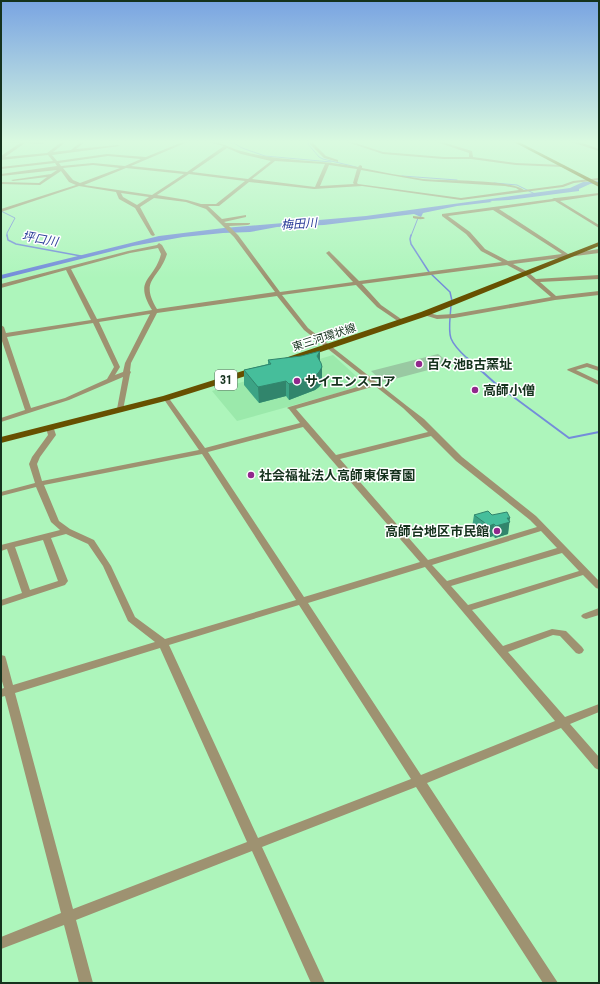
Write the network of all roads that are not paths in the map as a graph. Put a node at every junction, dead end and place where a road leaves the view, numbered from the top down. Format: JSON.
{"nodes":[{"id":1,"x":73,"y":187,"type":"edge"},
{"id":2,"x":90,"y":187,"type":"edge"},
{"id":3,"x":167,"y":187,"type":"edge"},
{"id":4,"x":239,"y":187,"type":"edge"},
{"id":5,"x":308,"y":187,"type":"edge"},
{"id":6,"x":331,"y":187,"type":"edge"},
{"id":7,"x":370,"y":187,"type":"edge"},
{"id":8,"x":516,"y":187,"type":"edge"},
{"id":9,"x":521,"y":187,"type":"edge"},
{"id":10,"x":555,"y":187,"type":"edge"},
{"id":11,"x":317,"y":188,"type":"joint"},
{"id":12,"x":528,"y":190,"type":"junction"},
{"id":13,"x":118,"y":192,"type":"junction"},
{"id":14,"x":599,"y":194,"type":"edge"},
{"id":15,"x":154,"y":196,"type":"junction"},
{"id":16,"x":554,"y":199,"type":"junction"},
{"id":17,"x":202,"y":205,"type":"junction"},
{"id":18,"x":137,"y":207,"type":"junction"},
{"id":19,"x":494,"y":208,"type":"junction"},
{"id":20,"x":3,"y":210,"type":"edge"},
{"id":21,"x":244,"y":216,"type":"dead end"},
{"id":22,"x":414,"y":217,"type":"dead end"},
{"id":23,"x":422,"y":218,"type":"dead end"},
{"id":24,"x":223,"y":223,"type":"junction"},
{"id":25,"x":248,"y":224,"type":"dead end"},
{"id":26,"x":599,"y":226,"type":"edge"},
{"id":27,"x":153,"y":235,"type":"dead end"},
{"id":28,"x":599,"y":244,"type":"edge"},
{"id":29,"x":599,"y":251,"type":"edge"},
{"id":30,"x":330,"y":253,"type":"dead end"},
{"id":31,"x":568,"y":256,"type":"junction"},
{"id":32,"x":507,"y":264,"type":"junction"},
{"id":33,"x":68,"y":269,"type":"junction"},
{"id":34,"x":526,"y":273,"type":"junction"},
{"id":35,"x":599,"y":277,"type":"edge"},
{"id":36,"x":534,"y":280,"type":"junction"},
{"id":37,"x":357,"y":283,"type":"junction"},
{"id":38,"x":1,"y":286,"type":"edge"},
{"id":39,"x":599,"y":293,"type":"edge"},
{"id":40,"x":278,"y":294,"type":"junction"},
{"id":41,"x":556,"y":298,"type":"junction"},
{"id":42,"x":155,"y":310,"type":"junction"},
{"id":43,"x":424,"y":314,"type":"junction"},
{"id":44,"x":95,"y":320,"type":"junction"},
{"id":45,"x":402,"y":322,"type":"junction"},
{"id":46,"x":1,"y":327,"type":"edge"},
{"id":47,"x":2,"y":336,"type":"edge"},
{"id":48,"x":329,"y":347,"type":"junction"},
{"id":49,"x":280,"y":362,"type":"edge"},
{"id":50,"x":266,"y":367,"type":"edge"},
{"id":51,"x":599,"y":368,"type":"edge"},
{"id":52,"x":128,"y":372,"type":"junction"},
{"id":53,"x":107,"y":381,"type":"junction"},
{"id":54,"x":599,"y":383,"type":"edge"},
{"id":55,"x":376,"y":384,"type":"junction"},
{"id":56,"x":166,"y":398,"type":"junction"},
{"id":57,"x":121,"y":409,"type":"junction"},
{"id":58,"x":29,"y":412,"type":"junction"},
{"id":59,"x":1,"y":420,"type":"edge"},
{"id":60,"x":305,"y":424,"type":"junction"},
{"id":61,"x":50,"y":428,"type":"junction"},
{"id":62,"x":433,"y":433,"type":"junction"},
{"id":63,"x":1,"y":440,"type":"edge"},
{"id":64,"x":203,"y":450,"type":"junction"},
{"id":65,"x":335,"y":458,"type":"junction"},
{"id":66,"x":39,"y":484,"type":"junction"},
{"id":67,"x":1,"y":494,"type":"edge"},
{"id":68,"x":543,"y":528,"type":"junction"},
{"id":69,"x":67,"y":531,"type":"junction"},
{"id":70,"x":46,"y":537,"type":"junction"},
{"id":71,"x":10,"y":546,"type":"junction"},
{"id":72,"x":1,"y":548,"type":"edge"},
{"id":73,"x":564,"y":549,"type":"junction"},
{"id":74,"x":425,"y":563,"type":"junction"},
{"id":75,"x":591,"y":575,"type":"edge"},
{"id":76,"x":445,"y":585,"type":"junction"},
{"id":77,"x":599,"y":586,"type":"edge"},
{"id":78,"x":27,"y":595,"type":"junction"},
{"id":79,"x":301,"y":602,"type":"junction"},
{"id":80,"x":1,"y":603,"type":"edge"},
{"id":81,"x":466,"y":609,"type":"junction"},
{"id":82,"x":599,"y":611,"type":"edge"},
{"id":83,"x":586,"y":616,"type":"dead end"},
{"id":84,"x":163,"y":643,"type":"junction"},
{"id":85,"x":502,"y":650,"type":"junction"},
{"id":86,"x":579,"y":650,"type":"dead end"},
{"id":87,"x":1,"y":659,"type":"edge"},
{"id":88,"x":5,"y":692,"type":"edge"},
{"id":89,"x":599,"y":708,"type":"edge"},
{"id":90,"x":563,"y":722,"type":"junction"},
{"id":91,"x":599,"y":765,"type":"edge"},
{"id":92,"x":418,"y":781,"type":"junction"},
{"id":93,"x":254,"y":844,"type":"junction"},
{"id":94,"x":68,"y":916,"type":"junction"},
{"id":95,"x":1,"y":943,"type":"edge"},
{"id":96,"x":86,"y":983,"type":"edge"},
{"id":97,"x":318,"y":983,"type":"edge"},
{"id":98,"x":551,"y":983,"type":"edge"}],
"edges":[{"from":1,"to":20,"type":"street"},
{"from":2,"to":13,"type":"street"},
{"from":3,"to":15,"type":"street"},
{"from":4,"to":17,"type":"street"},
{"from":5,"to":11,"type":"street"},
{"from":6,"to":11,"type":"street"},
{"from":7,"to":12,"type":"street"},
{"from":8,"to":12,"type":"street"},
{"from":9,"to":12,"type":"street"},
{"from":10,"to":12,"type":"street"},
{"from":13,"to":15,"type":"street"},
{"from":13,"to":18,"type":"street"},
{"from":14,"to":16,"type":"street"},
{"from":15,"to":17,"type":"street"},
{"from":15,"to":18,"type":"street"},
{"from":16,"to":19,"type":"street"},
{"from":16,"to":26,"type":"street"},
{"from":17,"to":24,"type":"street"},
{"from":18,"to":27,"type":"street"},
{"from":19,"to":31,"type":"street"},
{"from":19,"to":32,"type":"street"},
{"from":21,"to":24,"type":"street"},
{"from":22,"to":23,"type":"street"},
{"from":24,"to":25,"type":"street"},
{"from":24,"to":40,"type":"street"},
{"from":28,"to":31,"type":"main road","name":"東三河環状線"},
{"from":29,"to":31,"type":"street"},
{"from":30,"to":37,"type":"street"},
{"from":31,"to":32,"type":"street"},
{"from":31,"to":34,"type":"main road","name":"東三河環状線"},
{"from":32,"to":34,"type":"street"},
{"from":32,"to":37,"type":"street"},
{"from":33,"to":38,"type":"street"},
{"from":33,"to":42,"type":"street"},
{"from":33,"to":44,"type":"street"},
{"from":34,"to":36,"type":"street"},
{"from":34,"to":43,"type":"main road","name":"東三河環状線"},
{"from":35,"to":36,"type":"street"},
{"from":36,"to":41,"type":"street"},
{"from":37,"to":40,"type":"street"},
{"from":37,"to":45,"type":"street"},
{"from":39,"to":41,"type":"street"},
{"from":40,"to":42,"type":"street"},
{"from":40,"to":48,"type":"street"},
{"from":41,"to":43,"type":"street"},
{"from":42,"to":44,"type":"street"},
{"from":42,"to":52,"type":"street"},
{"from":43,"to":45,"type":"main road","name":"東三河環状線"},
{"from":44,"to":47,"type":"street"},
{"from":44,"to":53,"type":"street"},
{"from":45,"to":48,"type":"main road","name":"東三河環状線"},
{"from":46,"to":47,"type":"street"},
{"from":47,"to":58,"type":"street"},
{"from":48,"to":49,"type":"main road","name":"東三河環状線"},
{"from":48,"to":55,"type":"street"},
{"from":50,"to":56,"type":"main road","number":"31"},
{"from":51,"to":54,"type":"street"},
{"from":52,"to":53,"type":"street"},
{"from":52,"to":57,"type":"street"},
{"from":53,"to":58,"type":"street"},
{"from":55,"to":60,"type":"street"},
{"from":55,"to":62,"type":"street"},
{"from":56,"to":57,"type":"main road","number":"31"},
{"from":56,"to":64,"type":"street"},
{"from":57,"to":61,"type":"main road","number":"31"},
{"from":58,"to":59,"type":"street"},
{"from":60,"to":64,"type":"street"},
{"from":60,"to":65,"type":"street"},
{"from":61,"to":63,"type":"main road","number":"31"},
{"from":61,"to":66,"type":"street"},
{"from":62,"to":65,"type":"street"},
{"from":62,"to":68,"type":"street"},
{"from":64,"to":66,"type":"street"},
{"from":64,"to":79,"type":"street"},
{"from":65,"to":74,"type":"street"},
{"from":66,"to":67,"type":"street"},
{"from":66,"to":69,"type":"street"},
{"from":68,"to":73,"type":"street"},
{"from":68,"to":74,"type":"street"},
{"from":69,"to":70,"type":"street"},
{"from":69,"to":84,"type":"street"},
{"from":70,"to":71,"type":"street"},
{"from":70,"to":78,"type":"street"},
{"from":71,"to":72,"type":"street"},
{"from":71,"to":78,"type":"street"},
{"from":73,"to":75,"type":"street"},
{"from":73,"to":76,"type":"street"},
{"from":74,"to":76,"type":"street"},
{"from":74,"to":79,"type":"street"},
{"from":75,"to":77,"type":"street"},
{"from":75,"to":81,"type":"street"},
{"from":76,"to":81,"type":"street"},
{"from":78,"to":80,"type":"street"},
{"from":79,"to":84,"type":"street"},
{"from":79,"to":92,"type":"street"},
{"from":81,"to":85,"type":"street"},
{"from":82,"to":83,"type":"street"},
{"from":84,"to":88,"type":"street"},
{"from":84,"to":93,"type":"street"},
{"from":85,"to":86,"type":"street"},
{"from":85,"to":90,"type":"street"},
{"from":87,"to":88,"type":"street"},
{"from":88,"to":94,"type":"street"},
{"from":89,"to":90,"type":"street"},
{"from":90,"to":91,"type":"street"},
{"from":90,"to":92,"type":"street"},
{"from":92,"to":93,"type":"street"},
{"from":92,"to":98,"type":"street"},
{"from":93,"to":94,"type":"street"},
{"from":93,"to":97,"type":"street"},
{"from":94,"to":95,"type":"street"},
{"from":94,"to":96,"type":"street"}]}
